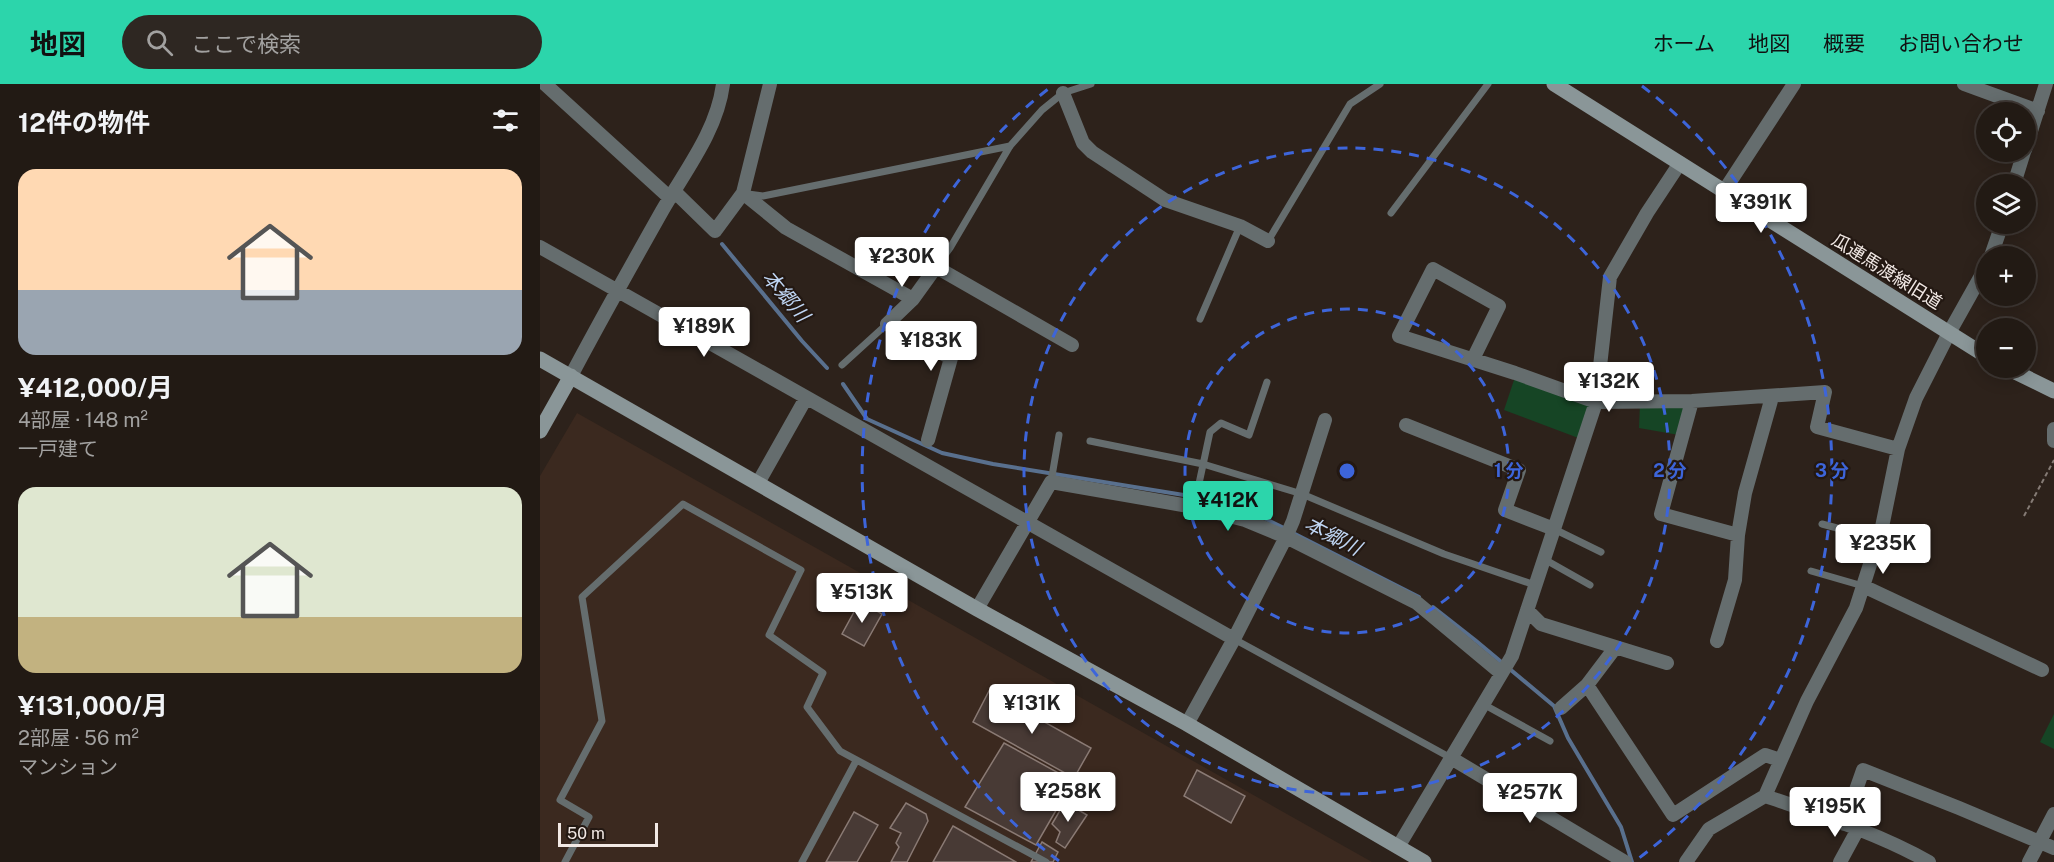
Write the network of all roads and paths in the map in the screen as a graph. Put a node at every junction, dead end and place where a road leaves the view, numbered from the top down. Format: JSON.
{"nodes":[{"id":1,"x":545,"y":84,"type":"edge"},
{"id":2,"x":723,"y":84,"type":"edge"},
{"id":3,"x":770,"y":84,"type":"edge"},
{"id":4,"x":1090,"y":84,"type":"edge"},
{"id":5,"x":1380,"y":84,"type":"edge"},
{"id":6,"x":1488,"y":84,"type":"edge"},
{"id":7,"x":1554,"y":84,"type":"edge"},
{"id":8,"x":1794,"y":84,"type":"edge"},
{"id":9,"x":1964,"y":84,"type":"edge"},
{"id":10,"x":2046,"y":84,"type":"edge"},
{"id":11,"x":1063,"y":93,"type":"junction"},
{"id":12,"x":2038,"y":111,"type":"junction"},
{"id":13,"x":2036,"y":117,"type":"edge"},
{"id":14,"x":1010,"y":146,"type":"junction"},
{"id":15,"x":1680,"y":163,"type":"junction"},
{"id":16,"x":1724,"y":191,"type":"junction"},
{"id":17,"x":743,"y":193,"type":"junction"},
{"id":18,"x":672,"y":195,"type":"junction"},
{"id":19,"x":1391,"y":213,"type":"dead end"},
{"id":20,"x":1240,"y":226,"type":"junction"},
{"id":21,"x":1268,"y":241,"type":"joint"},
{"id":22,"x":540,"y":247,"type":"edge"},
{"id":23,"x":936,"y":267,"type":"junction"},
{"id":24,"x":1976,"y":285,"type":"edge"},
{"id":25,"x":617,"y":290,"type":"junction"},
{"id":26,"x":913,"y":300,"type":"junction"},
{"id":27,"x":1200,"y":319,"type":"dead end"},
{"id":28,"x":887,"y":324,"type":"junction"},
{"id":29,"x":1949,"y":333,"type":"junction"},
{"id":30,"x":1072,"y":345,"type":"dead end"},
{"id":31,"x":1976,"y":350,"type":"edge"},
{"id":32,"x":540,"y":359,"type":"edge"},
{"id":33,"x":1473,"y":359,"type":"junction"},
{"id":34,"x":842,"y":365,"type":"dead end"},
{"id":35,"x":571,"y":376,"type":"junction"},
{"id":36,"x":2027,"y":378,"type":"edge"},
{"id":37,"x":1267,"y":382,"type":"dead end"},
{"id":38,"x":2054,"y":391,"type":"edge"},
{"id":39,"x":1772,"y":397,"type":"junction"},
{"id":40,"x":806,"y":398,"type":"junction"},
{"id":41,"x":1692,"y":401,"type":"junction"},
{"id":42,"x":1596,"y":402,"type":"junction"},
{"id":43,"x":1325,"y":420,"type":"dead end"},
{"id":44,"x":1406,"y":425,"type":"dead end"},
{"id":45,"x":2054,"y":429,"type":"edge"},
{"id":46,"x":540,"y":431,"type":"edge"},
{"id":47,"x":1059,"y":435,"type":"dead end"},
{"id":48,"x":928,"y":440,"type":"dead end"},
{"id":49,"x":1090,"y":441,"type":"dead end"},
{"id":50,"x":2054,"y":441,"type":"edge"},
{"id":51,"x":1898,"y":449,"type":"junction"},
{"id":52,"x":2054,"y":460,"type":"edge"},
{"id":53,"x":1203,"y":464,"type":"junction"},
{"id":54,"x":1052,"y":482,"type":"junction"},
{"id":55,"x":758,"y":483,"type":"junction"},
{"id":56,"x":1302,"y":494,"type":"junction"},
{"id":57,"x":1194,"y":507,"type":"junction"},
{"id":58,"x":2024,"y":516,"type":"dead end"},
{"id":59,"x":1026,"y":522,"type":"junction"},
{"id":60,"x":1822,"y":524,"type":"dead end"},
{"id":61,"x":1554,"y":529,"type":"junction"},
{"id":62,"x":1738,"y":535,"type":"junction"},
{"id":63,"x":1286,"y":537,"type":"junction"},
{"id":64,"x":1878,"y":540,"type":"junction"},
{"id":65,"x":1601,"y":552,"type":"dead end"},
{"id":66,"x":1544,"y":559,"type":"junction"},
{"id":67,"x":1811,"y":571,"type":"dead end"},
{"id":68,"x":1535,"y":585,"type":"junction"},
{"id":69,"x":1590,"y":585,"type":"dead end"},
{"id":70,"x":1863,"y":586,"type":"junction"},
{"id":71,"x":977,"y":609,"type":"junction"},
{"id":72,"x":1527,"y":610,"type":"junction"},
{"id":73,"x":1234,"y":639,"type":"junction"},
{"id":74,"x":1717,"y":641,"type":"dead end"},
{"id":75,"x":1615,"y":648,"type":"junction"},
{"id":76,"x":1667,"y":663,"type":"dead end"},
{"id":77,"x":2042,"y":670,"type":"dead end"},
{"id":78,"x":1501,"y":674,"type":"junction"},
{"id":79,"x":1587,"y":685,"type":"junction"},
{"id":80,"x":1483,"y":704,"type":"junction"},
{"id":81,"x":1561,"y":708,"type":"dead end"},
{"id":82,"x":1187,"y":724,"type":"junction"},
{"id":83,"x":1550,"y":741,"type":"dead end"},
{"id":84,"x":1451,"y":758,"type":"junction"},
{"id":85,"x":1780,"y":760,"type":"junction"},
{"id":86,"x":856,"y":761,"type":"junction"},
{"id":87,"x":1765,"y":796,"type":"junction"},
{"id":88,"x":2054,"y":814,"type":"edge"},
{"id":89,"x":1845,"y":824,"type":"junction"},
{"id":90,"x":1858,"y":830,"type":"junction"},
{"id":91,"x":2039,"y":842,"type":"junction"},
{"id":92,"x":1398,"y":847,"type":"junction"},
{"id":93,"x":2054,"y":849,"type":"edge"},
{"id":94,"x":1925,"y":861,"type":"edge"},
{"id":95,"x":565,"y":862,"type":"edge"},
{"id":96,"x":802,"y":862,"type":"edge"},
{"id":97,"x":1046,"y":862,"type":"edge"},
{"id":98,"x":1424,"y":862,"type":"edge"},
{"id":99,"x":1625,"y":862,"type":"edge"},
{"id":100,"x":1686,"y":862,"type":"edge"},
{"id":101,"x":1840,"y":862,"type":"edge"},
{"id":102,"x":2029,"y":862,"type":"edge"}],
"edges":[{"from":1,"to":18,"type":"street"},
{"from":2,"to":18,"type":"street"},
{"from":3,"to":17,"type":"street"},
{"from":4,"to":11,"type":"lane"},
{"from":5,"to":21,"type":"lane"},
{"from":6,"to":19,"type":"lane"},
{"from":7,"to":15,"type":"street","name":"瓜連馬渡線旧道"},
{"from":8,"to":16,"type":"street"},
{"from":9,"to":12,"type":"street"},
{"from":10,"to":12,"type":"street"},
{"from":11,"to":14,"type":"lane"},
{"from":11,"to":20,"type":"street"},
{"from":12,"to":13,"type":"street"},
{"from":14,"to":17,"type":"lane"},
{"from":14,"to":23,"type":"lane"},
{"from":15,"to":16,"type":"street","name":"瓜連馬渡線旧道"},
{"from":15,"to":42,"type":"street"},
{"from":16,"to":29,"type":"street","name":"瓜連馬渡線旧道"},
{"from":17,"to":18,"type":"street"},
{"from":17,"to":26,"type":"street"},
{"from":18,"to":25,"type":"street"},
{"from":20,"to":21,"type":"street"},
{"from":20,"to":27,"type":"lane"},
{"from":22,"to":25,"type":"street"},
{"from":23,"to":26,"type":"street"},
{"from":23,"to":30,"type":"street"},
{"from":24,"to":29,"type":"street"},
{"from":25,"to":35,"type":"street"},
{"from":25,"to":40,"type":"street"},
{"from":26,"to":28,"type":"street"},
{"from":28,"to":34,"type":"lane"},
{"from":28,"to":48,"type":"street"},
{"from":29,"to":31,"type":"street","name":"瓜連馬渡線旧道"},
{"from":29,"to":51,"type":"street"},
{"from":32,"to":35,"type":"street"},
{"from":33,"to":33,"type":"street"},
{"from":33,"to":42,"type":"street"},
{"from":35,"to":46,"type":"street"},
{"from":35,"to":55,"type":"street"},
{"from":36,"to":38,"type":"street"},
{"from":37,"to":53,"type":"lane"},
{"from":39,"to":41,"type":"street"},
{"from":39,"to":51,"type":"street"},
{"from":39,"to":62,"type":"street"},
{"from":40,"to":55,"type":"street"},
{"from":40,"to":59,"type":"street"},
{"from":41,"to":42,"type":"street"},
{"from":41,"to":62,"type":"street"},
{"from":42,"to":61,"type":"street"},
{"from":43,"to":56,"type":"street"},
{"from":44,"to":61,"type":"street"},
{"from":45,"to":50,"type":"street"},
{"from":47,"to":54,"type":"lane"},
{"from":49,"to":53,"type":"lane"},
{"from":51,"to":64,"type":"street"},
{"from":52,"to":58,"type":"path"},
{"from":53,"to":56,"type":"lane"},
{"from":53,"to":57,"type":"lane"},
{"from":54,"to":57,"type":"street"},
{"from":54,"to":59,"type":"street"},
{"from":55,"to":71,"type":"street"},
{"from":56,"to":63,"type":"street"},
{"from":56,"to":68,"type":"lane"},
{"from":57,"to":63,"type":"street"},
{"from":59,"to":71,"type":"street"},
{"from":59,"to":73,"type":"street"},
{"from":60,"to":64,"type":"lane"},
{"from":61,"to":65,"type":"lane"},
{"from":61,"to":66,"type":"street"},
{"from":62,"to":74,"type":"street"},
{"from":63,"to":73,"type":"street"},
{"from":63,"to":78,"type":"street"},
{"from":64,"to":70,"type":"street"},
{"from":66,"to":68,"type":"street"},
{"from":66,"to":69,"type":"lane"},
{"from":67,"to":70,"type":"lane"},
{"from":68,"to":72,"type":"street"},
{"from":70,"to":77,"type":"street"},
{"from":70,"to":85,"type":"street"},
{"from":71,"to":82,"type":"street"},
{"from":72,"to":75,"type":"street"},
{"from":72,"to":78,"type":"street"},
{"from":73,"to":82,"type":"street"},
{"from":73,"to":84,"type":"lane"},
{"from":75,"to":76,"type":"street"},
{"from":75,"to":79,"type":"street"},
{"from":78,"to":80,"type":"street"},
{"from":79,"to":81,"type":"street"},
{"from":79,"to":85,"type":"street"},
{"from":80,"to":83,"type":"lane"},
{"from":80,"to":84,"type":"street"},
{"from":82,"to":92,"type":"street"},
{"from":84,"to":92,"type":"street"},
{"from":84,"to":99,"type":"street"},
{"from":85,"to":87,"type":"street"},
{"from":86,"to":95,"type":"lane"},
{"from":86,"to":96,"type":"lane"},
{"from":86,"to":97,"type":"lane"},
{"from":87,"to":89,"type":"street"},
{"from":87,"to":100,"type":"street"},
{"from":88,"to":91,"type":"street"},
{"from":89,"to":90,"type":"street"},
{"from":89,"to":91,"type":"street"},
{"from":90,"to":94,"type":"street"},
{"from":90,"to":101,"type":"street"},
{"from":91,"to":93,"type":"street"},
{"from":91,"to":102,"type":"street"},
{"from":92,"to":98,"type":"street"}]}
